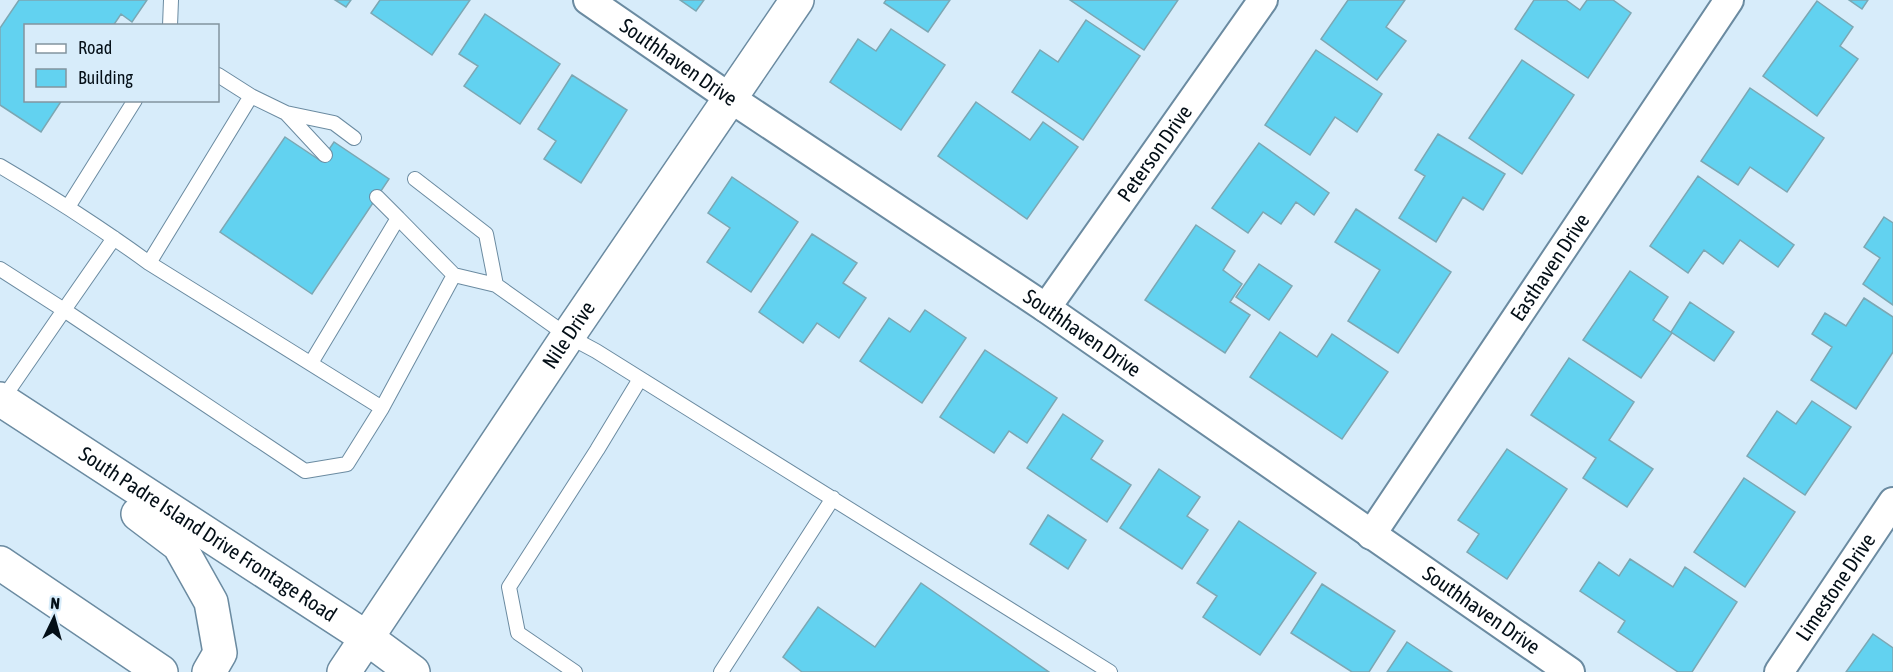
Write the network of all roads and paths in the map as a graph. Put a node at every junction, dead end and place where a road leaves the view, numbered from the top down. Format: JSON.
{"nodes":[{"id":1,"x":171,"y":0,"type":"edge"},
{"id":2,"x":588,"y":0,"type":"edge"},
{"id":3,"x":796,"y":0,"type":"edge"},
{"id":4,"x":1263,"y":0,"type":"edge"},
{"id":5,"x":1729,"y":0,"type":"edge"},
{"id":6,"x":170,"y":24,"type":"edge"},
{"id":7,"x":219,"y":76,"type":"edge"},
{"id":8,"x":250,"y":96,"type":"junction"},
{"id":9,"x":730,"y":98,"type":"junction"},
{"id":10,"x":134,"y":102,"type":"edge"},
{"id":11,"x":286,"y":113,"type":"junction"},
{"id":12,"x":354,"y":138,"type":"dead end"},
{"id":13,"x":326,"y":155,"type":"dead end"},
{"id":14,"x":0,"y":166,"type":"edge"},
{"id":15,"x":415,"y":178,"type":"dead end"},
{"id":16,"x":377,"y":197,"type":"dead end"},
{"id":17,"x":69,"y":207,"type":"junction"},
{"id":18,"x":398,"y":218,"type":"junction"},
{"id":19,"x":114,"y":238,"type":"junction"},
{"id":20,"x":149,"y":263,"type":"junction"},
{"id":21,"x":0,"y":269,"type":"edge"},
{"id":22,"x":454,"y":274,"type":"junction"},
{"id":23,"x":496,"y":285,"type":"junction"},
{"id":24,"x":1046,"y":308,"type":"junction"},
{"id":25,"x":64,"y":310,"type":"junction"},
{"id":26,"x":568,"y":336,"type":"junction"},
{"id":27,"x":310,"y":363,"type":"junction"},
{"id":28,"x":640,"y":379,"type":"junction"},
{"id":29,"x":3,"y":401,"type":"edge"},
{"id":30,"x":382,"y":408,"type":"junction"},
{"id":31,"x":833,"y":498,"type":"junction"},
{"id":32,"x":1893,"y":502,"type":"edge"},
{"id":33,"x":1371,"y":535,"type":"junction"},
{"id":34,"x":0,"y":563,"type":"edge"},
{"id":35,"x":368,"y":638,"type":"junction"},
{"id":36,"x":161,"y":672,"type":"edge"},
{"id":37,"x":209,"y":672,"type":"edge"},
{"id":38,"x":344,"y":672,"type":"edge"},
{"id":39,"x":413,"y":672,"type":"edge"},
{"id":40,"x":575,"y":672,"type":"edge"},
{"id":41,"x":721,"y":672,"type":"edge"},
{"id":42,"x":1110,"y":672,"type":"edge"},
{"id":43,"x":1570,"y":672,"type":"edge"},
{"id":44,"x":1779,"y":672,"type":"edge"}],
"edges":[{"from":1,"to":6,"type":"lane"},
{"from":2,"to":9,"type":"street","name":"Southhaven Drive"},
{"from":3,"to":9,"type":"main road","name":"Nile Drive"},
{"from":4,"to":24,"type":"street","name":"Peterson Drive"},
{"from":5,"to":33,"type":"street","name":"Easthaven Drive"},
{"from":7,"to":8,"type":"lane"},
{"from":8,"to":11,"type":"lane"},
{"from":8,"to":20,"type":"lane"},
{"from":9,"to":24,"type":"street","name":"Southhaven Drive"},
{"from":9,"to":26,"type":"main road","name":"Nile Drive"},
{"from":10,"to":17,"type":"lane"},
{"from":11,"to":12,"type":"lane"},
{"from":11,"to":13,"type":"lane"},
{"from":14,"to":17,"type":"lane"},
{"from":15,"to":23,"type":"lane"},
{"from":16,"to":18,"type":"lane"},
{"from":17,"to":19,"type":"lane"},
{"from":18,"to":22,"type":"lane"},
{"from":18,"to":27,"type":"lane"},
{"from":19,"to":20,"type":"lane"},
{"from":19,"to":25,"type":"lane"},
{"from":20,"to":27,"type":"lane"},
{"from":21,"to":25,"type":"lane"},
{"from":22,"to":23,"type":"lane"},
{"from":22,"to":30,"type":"lane"},
{"from":23,"to":26,"type":"lane"},
{"from":24,"to":33,"type":"street","name":"Southhaven Drive"},
{"from":25,"to":29,"type":"lane"},
{"from":25,"to":30,"type":"lane"},
{"from":26,"to":28,"type":"lane"},
{"from":26,"to":35,"type":"main road","name":"Nile Drive"},
{"from":27,"to":30,"type":"lane"},
{"from":28,"to":31,"type":"lane"},
{"from":28,"to":40,"type":"lane"},
{"from":29,"to":35,"type":"main road","name":"South Padre Island Drive Frontage Road"},
{"from":29,"to":37,"type":"main road"},
{"from":31,"to":41,"type":"lane"},
{"from":31,"to":42,"type":"lane"},
{"from":32,"to":44,"type":"street","name":"Limestone Drive"},
{"from":33,"to":43,"type":"street","name":"Southhaven Drive"},
{"from":34,"to":36,"type":"main road"},
{"from":35,"to":38,"type":"main road","name":"Nile Drive"},
{"from":35,"to":39,"type":"main road","name":"South Padre Island Drive Frontage Road"}]}
